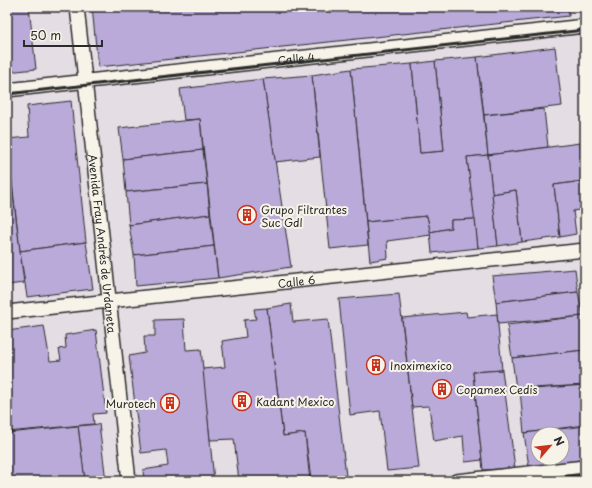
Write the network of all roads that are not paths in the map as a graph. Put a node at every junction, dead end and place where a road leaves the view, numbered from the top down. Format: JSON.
{"nodes":[{"id":1,"x":77,"y":7,"type":"edge"},
{"id":2,"x":585,"y":26,"type":"edge"},
{"id":3,"x":86,"y":82,"type":"junction"},
{"id":4,"x":7,"y":90,"type":"edge"},
{"id":5,"x":585,"y":250,"type":"edge"},
{"id":6,"x":109,"y":300,"type":"junction"},
{"id":7,"x":7,"y":312,"type":"edge"},
{"id":8,"x":585,"y":467,"type":"edge"},
{"id":9,"x":129,"y":481,"type":"edge"},
{"id":10,"x":456,"y":481,"type":"edge"}],
"edges":[{"from":1,"to":3,"type":"street","name":"Avenida Fray Andrés de Urdaneta"},
{"from":2,"to":3,"type":"street","name":"Calle 4"},
{"from":3,"to":4,"type":"street","name":"Calle 4"},
{"from":3,"to":6,"type":"street","name":"Avenida Fray Andrés de Urdaneta"},
{"from":5,"to":6,"type":"street","name":"Calle 6"},
{"from":6,"to":7,"type":"street","name":"Calle 6"},
{"from":6,"to":9,"type":"street","name":"Avenida Fray Andrés de Urdaneta"},
{"from":8,"to":10,"type":"street"}]}
